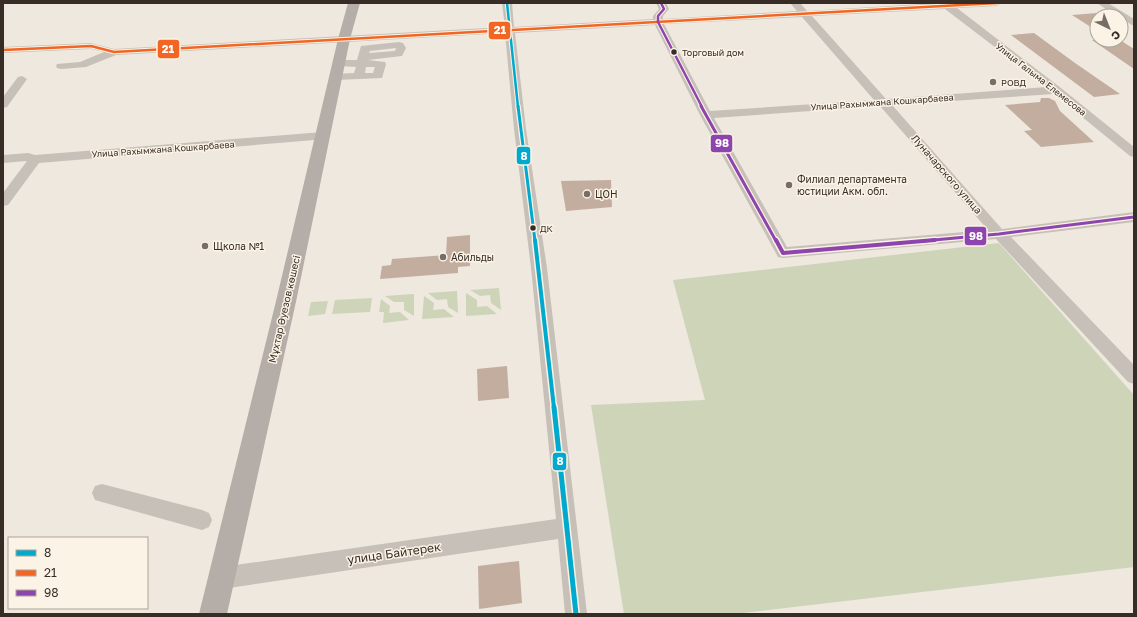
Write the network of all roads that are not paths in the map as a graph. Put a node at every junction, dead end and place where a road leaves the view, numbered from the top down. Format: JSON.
{"nodes":[{"id":1,"x":354,"y":3,"type":"edge"},
{"id":2,"x":507,"y":3,"type":"edge"},
{"id":3,"x":662,"y":3,"type":"edge"},
{"id":4,"x":795,"y":3,"type":"edge"},
{"id":5,"x":996,"y":3,"type":"edge"},
{"id":6,"x":1102,"y":3,"type":"edge"},
{"id":7,"x":946,"y":4,"type":"edge"},
{"id":8,"x":805,"y":14,"type":"junction"},
{"id":9,"x":658,"y":22,"type":"junction"},
{"id":10,"x":1134,"y":24,"type":"edge"},
{"id":11,"x":510,"y":30,"type":"junction"},
{"id":12,"x":344,"y":39,"type":"junction"},
{"id":13,"x":3,"y":50,"type":"edge"},
{"id":14,"x":114,"y":52,"type":"junction"},
{"id":15,"x":362,"y":60,"type":"junction"},
{"id":16,"x":61,"y":66,"type":"dead end"},
{"id":17,"x":337,"y":70,"type":"junction"},
{"id":18,"x":359,"y":76,"type":"junction"},
{"id":19,"x":22,"y":79,"type":"dead end"},
{"id":20,"x":1057,"y":90,"type":"junction"},
{"id":21,"x":883,"y":102,"type":"junction"},
{"id":22,"x":3,"y":105,"type":"edge"},
{"id":23,"x":706,"y":115,"type":"junction"},
{"id":24,"x":323,"y":136,"type":"junction"},
{"id":25,"x":1134,"y":153,"type":"edge"},
{"id":26,"x":3,"y":159,"type":"edge"},
{"id":27,"x":35,"y":159,"type":"junction"},
{"id":28,"x":3,"y":202,"type":"edge"},
{"id":29,"x":1134,"y":217,"type":"edge"},
{"id":30,"x":999,"y":234,"type":"junction"},
{"id":31,"x":1134,"y":377,"type":"edge"},
{"id":32,"x":102,"y":493,"type":"dead end"},
{"id":33,"x":202,"y":520,"type":"dead end"},
{"id":34,"x":566,"y":528,"type":"junction"},
{"id":35,"x":222,"y":578,"type":"junction"},
{"id":36,"x":213,"y":614,"type":"edge"},
{"id":37,"x":576,"y":614,"type":"edge"}],
"edges":[{"from":1,"to":12,"type":"main road","name":"Мұхтар Әуезов көшесі"},
{"from":2,"to":11,"type":"street"},
{"from":3,"to":9,"type":"street"},
{"from":4,"to":8,"type":"street","name":"Луначарского улица"},
{"from":5,"to":7,"type":"street"},
{"from":6,"to":10,"type":"street"},
{"from":7,"to":8,"type":"street"},
{"from":7,"to":20,"type":"street","name":"Улица Галыма Елемесова"},
{"from":8,"to":9,"type":"street"},
{"from":8,"to":21,"type":"street","name":"Луначарского улица"},
{"from":9,"to":11,"type":"street"},
{"from":9,"to":23,"type":"street"},
{"from":11,"to":12,"type":"street"},
{"from":11,"to":34,"type":"street"},
{"from":12,"to":14,"type":"street"},
{"from":12,"to":17,"type":"main road","name":"Мұхтар Әуезов көшесі"},
{"from":13,"to":14,"type":"street"},
{"from":14,"to":16,"type":"street"},
{"from":15,"to":17,"type":"street"},
{"from":15,"to":18,"type":"street"},
{"from":15,"to":18,"type":"street"},
{"from":17,"to":18,"type":"street"},
{"from":17,"to":24,"type":"main road","name":"Мұхтар Әуезов көшесі"},
{"from":19,"to":22,"type":"street"},
{"from":20,"to":21,"type":"street","name":"Улица Рахымжана Кошкарбаева"},
{"from":20,"to":25,"type":"street","name":"Улица Галыма Елемесова"},
{"from":21,"to":23,"type":"street","name":"Улица Рахымжана Кошкарбаева"},
{"from":21,"to":30,"type":"street","name":"Луначарского улица"},
{"from":23,"to":30,"type":"street"},
{"from":24,"to":27,"type":"street","name":"Улица Рахымжана Кошкарбаева"},
{"from":24,"to":35,"type":"main road","name":"Мұхтар Әуезов көшесі"},
{"from":26,"to":27,"type":"street","name":"Улица Рахымжана Кошкарбаева"},
{"from":27,"to":28,"type":"street"},
{"from":29,"to":30,"type":"street"},
{"from":30,"to":31,"type":"street","name":"Луначарского улица"},
{"from":32,"to":33,"type":"street"},
{"from":34,"to":35,"type":"street","name":"улица Байтерек"},
{"from":34,"to":37,"type":"street"},
{"from":35,"to":36,"type":"main road","name":"Мұхтар Әуезов көшесі"}]}
